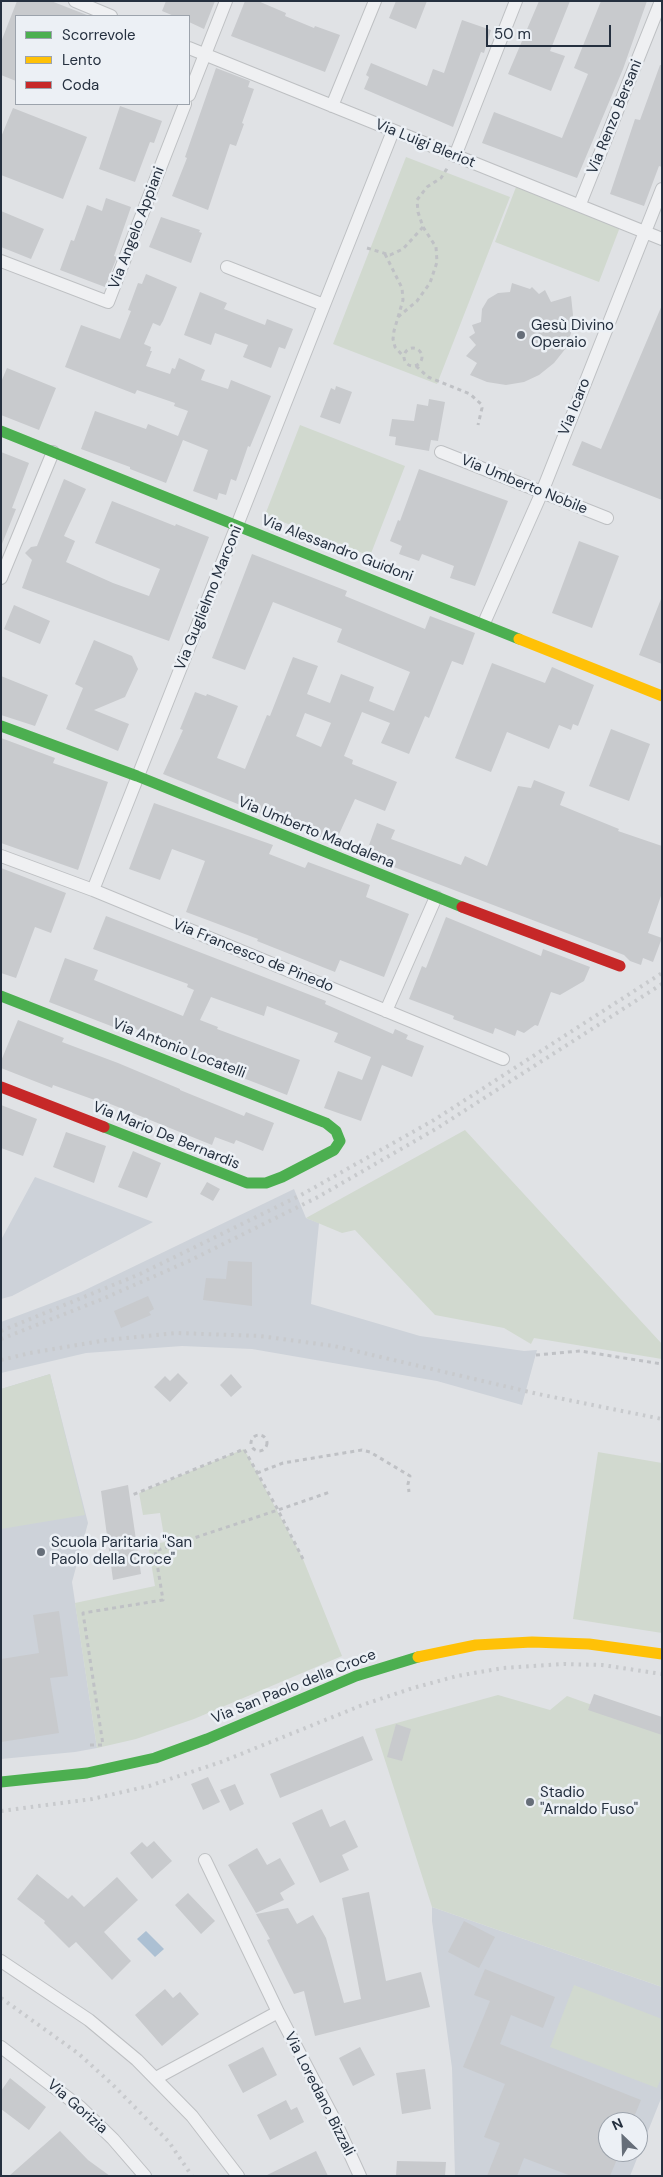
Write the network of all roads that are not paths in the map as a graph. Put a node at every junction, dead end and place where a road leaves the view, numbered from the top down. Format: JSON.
{"nodes":[{"id":1,"x":75,"y":1,"type":"edge"},
{"id":2,"x":226,"y":1,"type":"edge"},
{"id":3,"x":375,"y":1,"type":"edge"},
{"id":4,"x":516,"y":1,"type":"edge"},
{"id":5,"x":661,"y":1,"type":"edge"},
{"id":6,"x":109,"y":15,"type":"edge"},
{"id":7,"x":190,"y":48,"type":"edge"},
{"id":8,"x":205,"y":54,"type":"junction"},
{"id":9,"x":190,"y":92,"type":"edge"},
{"id":10,"x":185,"y":105,"type":"edge"},
{"id":11,"x":332,"y":106,"type":"junction"},
{"id":12,"x":394,"y":131,"type":"junction"},
{"id":13,"x":455,"y":156,"type":"junction"},
{"id":14,"x":662,"y":189,"type":"edge"},
{"id":15,"x":580,"y":204,"type":"junction"},
{"id":16,"x":645,"y":232,"type":"junction"},
{"id":17,"x":662,"y":239,"type":"edge"},
{"id":18,"x":1,"y":262,"type":"edge"},
{"id":19,"x":227,"y":267,"type":"dead end"},
{"id":20,"x":324,"y":305,"type":"junction"},
{"id":21,"x":1,"y":431,"type":"edge"},
{"id":22,"x":53,"y":452,"type":"junction"},
{"id":23,"x":441,"y":452,"type":"dead end"},
{"id":24,"x":542,"y":492,"type":"junction"},
{"id":25,"x":607,"y":518,"type":"dead end"},
{"id":26,"x":238,"y":526,"type":"junction"},
{"id":27,"x":1,"y":578,"type":"edge"},
{"id":28,"x":484,"y":623,"type":"junction"},
{"id":29,"x":662,"y":696,"type":"edge"},
{"id":30,"x":1,"y":726,"type":"edge"},
{"id":31,"x":137,"y":776,"type":"junction"},
{"id":32,"x":1,"y":856,"type":"edge"},
{"id":33,"x":92,"y":890,"type":"junction"},
{"id":34,"x":436,"y":897,"type":"junction"},
{"id":35,"x":620,"y":966,"type":"dead end"},
{"id":36,"x":1,"y":996,"type":"edge"},
{"id":37,"x":386,"y":1011,"type":"junction"},
{"id":38,"x":503,"y":1059,"type":"dead end"},
{"id":39,"x":1,"y":1087,"type":"edge"},
{"id":40,"x":340,"y":1138,"type":"joint"},
{"id":41,"x":662,"y":1654,"type":"edge"},
{"id":42,"x":1,"y":1782,"type":"edge"},
{"id":43,"x":205,"y":1860,"type":"dead end"},
{"id":44,"x":1,"y":1960,"type":"edge"},
{"id":45,"x":278,"y":2012,"type":"junction"},
{"id":46,"x":3,"y":2052,"type":"edge"},
{"id":47,"x":156,"y":2078,"type":"junction"},
{"id":48,"x":144,"y":2176,"type":"edge"},
{"id":49,"x":238,"y":2176,"type":"edge"},
{"id":50,"x":360,"y":2176,"type":"edge"}],
"edges":[{"from":1,"to":6,"type":"street"},
{"from":2,"to":8,"type":"street"},
{"from":3,"to":11,"type":"street"},
{"from":4,"to":13,"type":"street"},
{"from":5,"to":15,"type":"street","name":"Via Renzo Bersani"},
{"from":7,"to":8,"type":"street","name":"Via Luigi Bleriot"},
{"from":8,"to":9,"type":"street"},
{"from":8,"to":11,"type":"street","name":"Via Luigi Bleriot"},
{"from":10,"to":18,"type":"street","name":"Via Angelo Appiani"},
{"from":11,"to":12,"type":"street","name":"Via Luigi Bleriot"},
{"from":12,"to":13,"type":"street","name":"Via Luigi Bleriot"},
{"from":12,"to":20,"type":"street","name":"Via Guglielmo Marconi"},
{"from":13,"to":15,"type":"street","name":"Via Luigi Bleriot"},
{"from":14,"to":16,"type":"street","name":"Via Icaro"},
{"from":15,"to":16,"type":"street","name":"Via Luigi Bleriot"},
{"from":16,"to":17,"type":"street","name":"Via Luigi Bleriot"},
{"from":16,"to":24,"type":"street","name":"Via Icaro"},
{"from":19,"to":20,"type":"street"},
{"from":20,"to":26,"type":"street","name":"Via Guglielmo Marconi"},
{"from":21,"to":22,"type":"street","name":"Via Alessandro Guidoni"},
{"from":22,"to":26,"type":"street","name":"Via Alessandro Guidoni"},
{"from":22,"to":27,"type":"street"},
{"from":23,"to":24,"type":"street","name":"Via Umberto Nobile"},
{"from":24,"to":25,"type":"street","name":"Via Umberto Nobile"},
{"from":24,"to":28,"type":"street","name":"Via Icaro"},
{"from":26,"to":28,"type":"street","name":"Via Alessandro Guidoni"},
{"from":26,"to":31,"type":"street","name":"Via Guglielmo Marconi"},
{"from":28,"to":29,"type":"street","name":"Via Alessandro Guidoni"},
{"from":30,"to":31,"type":"street","name":"Via Umberto Maddalena"},
{"from":31,"to":33,"type":"street","name":"Via Guglielmo Marconi"},
{"from":31,"to":34,"type":"street","name":"Via Umberto Maddalena"},
{"from":32,"to":33,"type":"street","name":"Via Francesco de Pinedo"},
{"from":33,"to":37,"type":"street","name":"Via Francesco de Pinedo"},
{"from":34,"to":35,"type":"street","name":"Via Umberto Maddalena"},
{"from":34,"to":37,"type":"street"},
{"from":36,"to":40,"type":"street","name":"Via Antonio Locatelli"},
{"from":37,"to":38,"type":"street","name":"Via Francesco de Pinedo"},
{"from":39,"to":40,"type":"street","name":"Via Mario De Bernardis"},
{"from":41,"to":42,"type":"street","name":"Via San Paolo della Croce"},
{"from":43,"to":45,"type":"street","name":"Via Loredano Bizzali"},
{"from":44,"to":47,"type":"street"},
{"from":45,"to":47,"type":"street"},
{"from":45,"to":50,"type":"street","name":"Via Loredano Bizzali"},
{"from":46,"to":48,"type":"street","name":"Via Gorizia"},
{"from":47,"to":49,"type":"street"}]}
